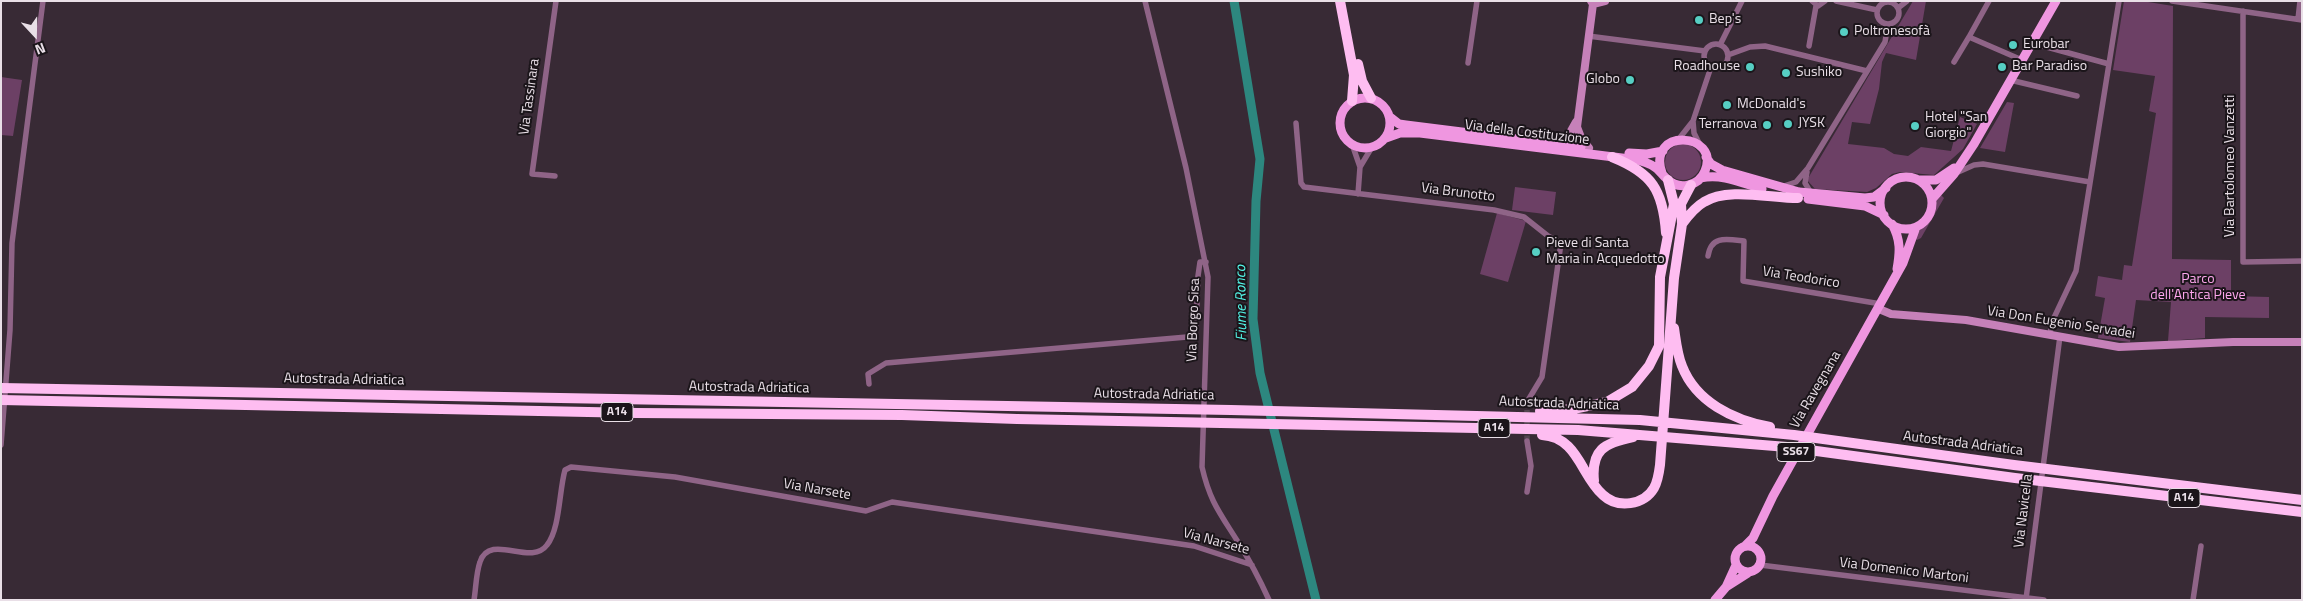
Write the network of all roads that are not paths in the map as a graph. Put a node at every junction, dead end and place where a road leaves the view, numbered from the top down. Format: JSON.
{"nodes":[{"id":1,"x":43,"y":1,"type":"edge"},
{"id":2,"x":556,"y":1,"type":"edge"},
{"id":3,"x":1145,"y":1,"type":"edge"},
{"id":4,"x":1340,"y":1,"type":"edge"},
{"id":5,"x":1346,"y":1,"type":"edge"},
{"id":6,"x":1477,"y":1,"type":"edge"},
{"id":7,"x":1605,"y":1,"type":"edge"},
{"id":8,"x":1742,"y":1,"type":"edge"},
{"id":9,"x":1825,"y":1,"type":"edge"},
{"id":10,"x":1836,"y":1,"type":"edge"},
{"id":11,"x":1907,"y":1,"type":"edge"},
{"id":12,"x":1989,"y":1,"type":"edge"},
{"id":13,"x":2056,"y":1,"type":"edge"},
{"id":14,"x":2119,"y":1,"type":"edge"},
{"id":15,"x":2172,"y":1,"type":"edge"},
{"id":16,"x":2300,"y":1,"type":"edge"},
{"id":17,"x":1592,"y":2,"type":"edge"},
{"id":18,"x":1814,"y":3,"type":"edge"},
{"id":19,"x":1898,"y":8,"type":"junction"},
{"id":20,"x":1877,"y":10,"type":"junction"},
{"id":21,"x":2243,"y":11,"type":"junction"},
{"id":22,"x":2300,"y":19,"type":"edge"},
{"id":23,"x":1888,"y":24,"type":"junction"},
{"id":24,"x":1588,"y":36,"type":"junction"},
{"id":25,"x":1969,"y":37,"type":"junction"},
{"id":26,"x":2032,"y":43,"type":"junction"},
{"id":27,"x":1720,"y":45,"type":"junction"},
{"id":28,"x":1809,"y":46,"type":"dead end"},
{"id":29,"x":1705,"y":52,"type":"junction"},
{"id":30,"x":1728,"y":55,"type":"junction"},
{"id":31,"x":2022,"y":60,"type":"junction"},
{"id":32,"x":1954,"y":62,"type":"dead end"},
{"id":33,"x":1468,"y":64,"type":"dead end"},
{"id":34,"x":2109,"y":64,"type":"junction"},
{"id":35,"x":1712,"y":67,"type":"junction"},
{"id":36,"x":1867,"y":71,"type":"junction"},
{"id":37,"x":2010,"y":80,"type":"junction"},
{"id":38,"x":2077,"y":96,"type":"dead end"},
{"id":39,"x":1371,"y":98,"type":"junction"},
{"id":40,"x":1352,"y":101,"type":"junction"},
{"id":41,"x":1578,"y":115,"type":"junction"},
{"id":42,"x":1390,"y":117,"type":"junction"},
{"id":43,"x":1693,"y":121,"type":"junction"},
{"id":44,"x":1296,"y":123,"type":"dead end"},
{"id":45,"x":1386,"y":138,"type":"junction"},
{"id":46,"x":1678,"y":140,"type":"junction"},
{"id":47,"x":1352,"y":144,"type":"junction"},
{"id":48,"x":1556,"y":144,"type":"junction"},
{"id":49,"x":1700,"y":145,"type":"junction"},
{"id":50,"x":1372,"y":147,"type":"junction"},
{"id":51,"x":1589,"y":148,"type":"junction"},
{"id":52,"x":1663,"y":150,"type":"junction"},
{"id":53,"x":1612,"y":157,"type":"junction"},
{"id":54,"x":1706,"y":157,"type":"junction"},
{"id":55,"x":1961,"y":163,"type":"junction"},
{"id":56,"x":1360,"y":167,"type":"junction"},
{"id":57,"x":1808,"y":168,"type":"junction"},
{"id":58,"x":1954,"y":174,"type":"junction"},
{"id":59,"x":555,"y":176,"type":"dead end"},
{"id":60,"x":1665,"y":177,"type":"junction"},
{"id":61,"x":1701,"y":178,"type":"junction"},
{"id":62,"x":1917,"y":180,"type":"junction"},
{"id":63,"x":2090,"y":182,"type":"junction"},
{"id":64,"x":1691,"y":185,"type":"junction"},
{"id":65,"x":1777,"y":187,"type":"junction"},
{"id":66,"x":1886,"y":188,"type":"junction"},
{"id":67,"x":1358,"y":194,"type":"junction"},
{"id":68,"x":1812,"y":194,"type":"junction"},
{"id":69,"x":1798,"y":198,"type":"junction"},
{"id":70,"x":1932,"y":199,"type":"junction"},
{"id":71,"x":1884,"y":215,"type":"junction"},
{"id":72,"x":1682,"y":224,"type":"junction"},
{"id":73,"x":1892,"y":224,"type":"junction"},
{"id":74,"x":1916,"y":227,"type":"junction"},
{"id":75,"x":1666,"y":240,"type":"junction"},
{"id":76,"x":1708,"y":256,"type":"dead end"},
{"id":77,"x":2302,"y":261,"type":"edge"},
{"id":78,"x":1206,"y":262,"type":"junction"},
{"id":79,"x":1896,"y":274,"type":"junction"},
{"id":80,"x":1880,"y":306,"type":"junction"},
{"id":81,"x":1660,"y":315,"type":"junction"},
{"id":82,"x":1671,"y":317,"type":"junction"},
{"id":83,"x":2050,"y":334,"type":"junction"},
{"id":84,"x":2060,"y":336,"type":"junction"},
{"id":85,"x":2302,"y":342,"type":"edge"},
{"id":86,"x":1668,"y":348,"type":"junction"},
{"id":87,"x":869,"y":384,"type":"dead end"},
{"id":88,"x":1,"y":388,"type":"edge"},
{"id":89,"x":1,"y":400,"type":"edge"},
{"id":90,"x":1527,"y":402,"type":"tunnel mouth"},
{"id":91,"x":1505,"y":416,"type":"junction"},
{"id":92,"x":1442,"y":427,"type":"junction"},
{"id":93,"x":1646,"y":435,"type":"junction"},
{"id":94,"x":1794,"y":435,"type":"junction"},
{"id":95,"x":1527,"y":440,"type":"tunnel mouth"},
{"id":96,"x":1,"y":445,"type":"edge"},
{"id":97,"x":1594,"y":482,"type":"junction"},
{"id":98,"x":1526,"y":492,"type":"dead end"},
{"id":99,"x":2302,"y":500,"type":"edge"},
{"id":100,"x":2302,"y":512,"type":"edge"},
{"id":101,"x":1761,"y":519,"type":"junction"},
{"id":102,"x":1745,"y":546,"type":"junction"},
{"id":103,"x":2201,"y":546,"type":"dead end"},
{"id":104,"x":1760,"y":553,"type":"junction"},
{"id":105,"x":1252,"y":565,"type":"junction"},
{"id":106,"x":1736,"y":565,"type":"junction"},
{"id":107,"x":1760,"y":565,"type":"junction"},
{"id":108,"x":1748,"y":573,"type":"junction"},
{"id":109,"x":1726,"y":587,"type":"junction"},
{"id":110,"x":2026,"y":599,"type":"edge"},
{"id":111,"x":474,"y":600,"type":"edge"},
{"id":112,"x":1269,"y":600,"type":"edge"},
{"id":113,"x":1715,"y":600,"type":"edge"},
{"id":114,"x":2044,"y":600,"type":"edge"},
{"id":115,"x":2193,"y":600,"type":"edge"}],
"edges":[{"from":1,"to":96,"type":"street"},
{"from":2,"to":59,"type":"street","name":"Via Tassinara"},
{"from":3,"to":78,"type":"street","name":"Via Borgo Sisa"},
{"from":4,"to":40,"type":"highway"},
{"from":5,"to":39,"type":"highway"},
{"from":6,"to":33,"type":"street"},
{"from":7,"to":17,"type":"street"},
{"from":8,"to":27,"type":"street"},
{"from":9,"to":18,"type":"street"},
{"from":10,"to":20,"type":"street"},
{"from":11,"to":19,"type":"street"},
{"from":12,"to":25,"type":"street"},
{"from":13,"to":26,"type":"main road"},
{"from":14,"to":34,"type":"street"},
{"from":15,"to":21,"type":"street"},
{"from":16,"to":22,"type":"street"},
{"from":17,"to":24,"type":"street"},
{"from":18,"to":28,"type":"street"},
{"from":19,"to":20,"type":"street"},
{"from":19,"to":23,"type":"street"},
{"from":20,"to":23,"type":"street"},
{"from":21,"to":22,"type":"street"},
{"from":21,"to":77,"type":"street","name":"Via Bartolomeo Vanzetti"},
{"from":23,"to":36,"type":"street"},
{"from":24,"to":29,"type":"street"},
{"from":24,"to":41,"type":"street"},
{"from":25,"to":31,"type":"street"},
{"from":25,"to":32,"type":"street"},
{"from":26,"to":31,"type":"main road"},
{"from":26,"to":34,"type":"street"},
{"from":27,"to":29,"type":"street"},
{"from":27,"to":30,"type":"street"},
{"from":29,"to":35,"type":"street"},
{"from":30,"to":35,"type":"street"},
{"from":30,"to":36,"type":"street"},
{"from":31,"to":37,"type":"main road"},
{"from":34,"to":63,"type":"street"},
{"from":35,"to":43,"type":"street"},
{"from":36,"to":57,"type":"street"},
{"from":37,"to":38,"type":"street"},
{"from":37,"to":55,"type":"main road"},
{"from":39,"to":40,"type":"main road"},
{"from":39,"to":42,"type":"main road"},
{"from":40,"to":47,"type":"main road"},
{"from":41,"to":48,"type":"street"},
{"from":41,"to":51,"type":"street"},
{"from":42,"to":45,"type":"main road"},
{"from":42,"to":48,"type":"main road","name":"Via della Costituzione"},
{"from":43,"to":46,"type":"street"},
{"from":43,"to":49,"type":"street"},
{"from":44,"to":67,"type":"street","name":"Via Brunotto"},
{"from":45,"to":50,"type":"main road"},
{"from":45,"to":53,"type":"main road","name":"Via della Costituzione"},
{"from":46,"to":49,"type":"main road"},
{"from":46,"to":52,"type":"main road"},
{"from":47,"to":50,"type":"main road"},
{"from":47,"to":56,"type":"street"},
{"from":48,"to":51,"type":"main road","name":"Via della Costituzione"},
{"from":49,"to":54,"type":"main road"},
{"from":50,"to":56,"type":"street"},
{"from":51,"to":52,"type":"main road","name":"Via della Costituzione"},
{"from":52,"to":60,"type":"main road"},
{"from":53,"to":60,"type":"main road","name":"Via della Costituzione"},
{"from":53,"to":75,"type":"highway","number":"A14"},
{"from":54,"to":61,"type":"main road"},
{"from":54,"to":65,"type":"main road"},
{"from":55,"to":58,"type":"main road"},
{"from":55,"to":62,"type":"main road"},
{"from":56,"to":67,"type":"street"},
{"from":57,"to":65,"type":"street"},
{"from":57,"to":68,"type":"street"},
{"from":58,"to":63,"type":"street"},
{"from":58,"to":70,"type":"main road"},
{"from":60,"to":64,"type":"main road"},
{"from":60,"to":75,"type":"highway"},
{"from":61,"to":64,"type":"main road"},
{"from":61,"to":69,"type":"main road"},
{"from":62,"to":66,"type":"main road"},
{"from":62,"to":70,"type":"main road"},
{"from":63,"to":83,"type":"street"},
{"from":64,"to":72,"type":"highway"},
{"from":65,"to":68,"type":"main road"},
{"from":66,"to":68,"type":"main road"},
{"from":66,"to":71,"type":"main road"},
{"from":67,"to":90,"type":"street","name":"Via Brunotto"},
{"from":69,"to":71,"type":"main road"},
{"from":69,"to":72,"type":"highway"},
{"from":70,"to":74,"type":"main road"},
{"from":71,"to":73,"type":"main road"},
{"from":72,"to":82,"type":"highway","number":"A14"},
{"from":73,"to":74,"type":"main road"},
{"from":73,"to":79,"type":"main road","name":"Via Ravegnana"},
{"from":74,"to":79,"type":"main road","name":"Via Ravegnana"},
{"from":75,"to":81,"type":"highway","number":"A14"},
{"from":76,"to":80,"type":"street","name":"Via Teodorico"},
{"from":78,"to":87,"type":"street"},
{"from":78,"to":105,"type":"street","name":"Via Borgo Sisa"},
{"from":79,"to":80,"type":"main road","name":"Via Ravegnana"},
{"from":80,"to":83,"type":"street","name":"Via Don Eugenio Servadei"},
{"from":80,"to":101,"type":"main road","name":"Via Ravegnana","number":"SS67"},
{"from":81,"to":86,"type":"highway","number":"A14"},
{"from":81,"to":91,"type":"highway","number":"A14"},
{"from":82,"to":86,"type":"highway","number":"A14"},
{"from":82,"to":94,"type":"highway","number":"A14"},
{"from":83,"to":84,"type":"street","name":"Via Don Eugenio Servadei"},
{"from":84,"to":85,"type":"street","name":"Via Don Eugenio Servadei"},
{"from":84,"to":110,"type":"street","name":"Via Navicella"},
{"from":86,"to":97,"type":"highway","number":"A14"},
{"from":88,"to":91,"type":"highway","name":"Autostrada Adriatica","number":"A14"},
{"from":89,"to":92,"type":"highway","name":"Autostrada Adriatica","number":"A14"},
{"from":91,"to":94,"type":"highway","name":"Autostrada Adriatica","number":"A14"},
{"from":92,"to":93,"type":"highway","name":"Autostrada Adriatica","number":"A14"},
{"from":92,"to":97,"type":"highway","number":"A14"},
{"from":93,"to":97,"type":"highway","number":"A14"},
{"from":93,"to":100,"type":"highway","name":"Autostrada Adriatica","number":"A14"},
{"from":94,"to":99,"type":"highway","name":"Autostrada Adriatica","number":"A14"},
{"from":95,"to":98,"type":"street"},
{"from":101,"to":102,"type":"main road","name":"Via Ravegnana","number":"SS67"},
{"from":101,"to":104,"type":"main road","name":"Via Ravegnana","number":"SS67"},
{"from":102,"to":104,"type":"main road"},
{"from":102,"to":106,"type":"main road"},
{"from":103,"to":115,"type":"street"},
{"from":104,"to":107,"type":"main road"},
{"from":105,"to":111,"type":"street","name":"Via Narsete"},
{"from":105,"to":112,"type":"street","name":"Via Borgo Sisa"},
{"from":106,"to":108,"type":"main road"},
{"from":106,"to":109,"type":"main road"},
{"from":107,"to":108,"type":"main road"},
{"from":107,"to":110,"type":"street","name":"Via Domenico Martoni"},
{"from":108,"to":109,"type":"main road"},
{"from":109,"to":113,"type":"main road"},
{"from":110,"to":114,"type":"street","name":"Via Domenico Martoni"}]}
